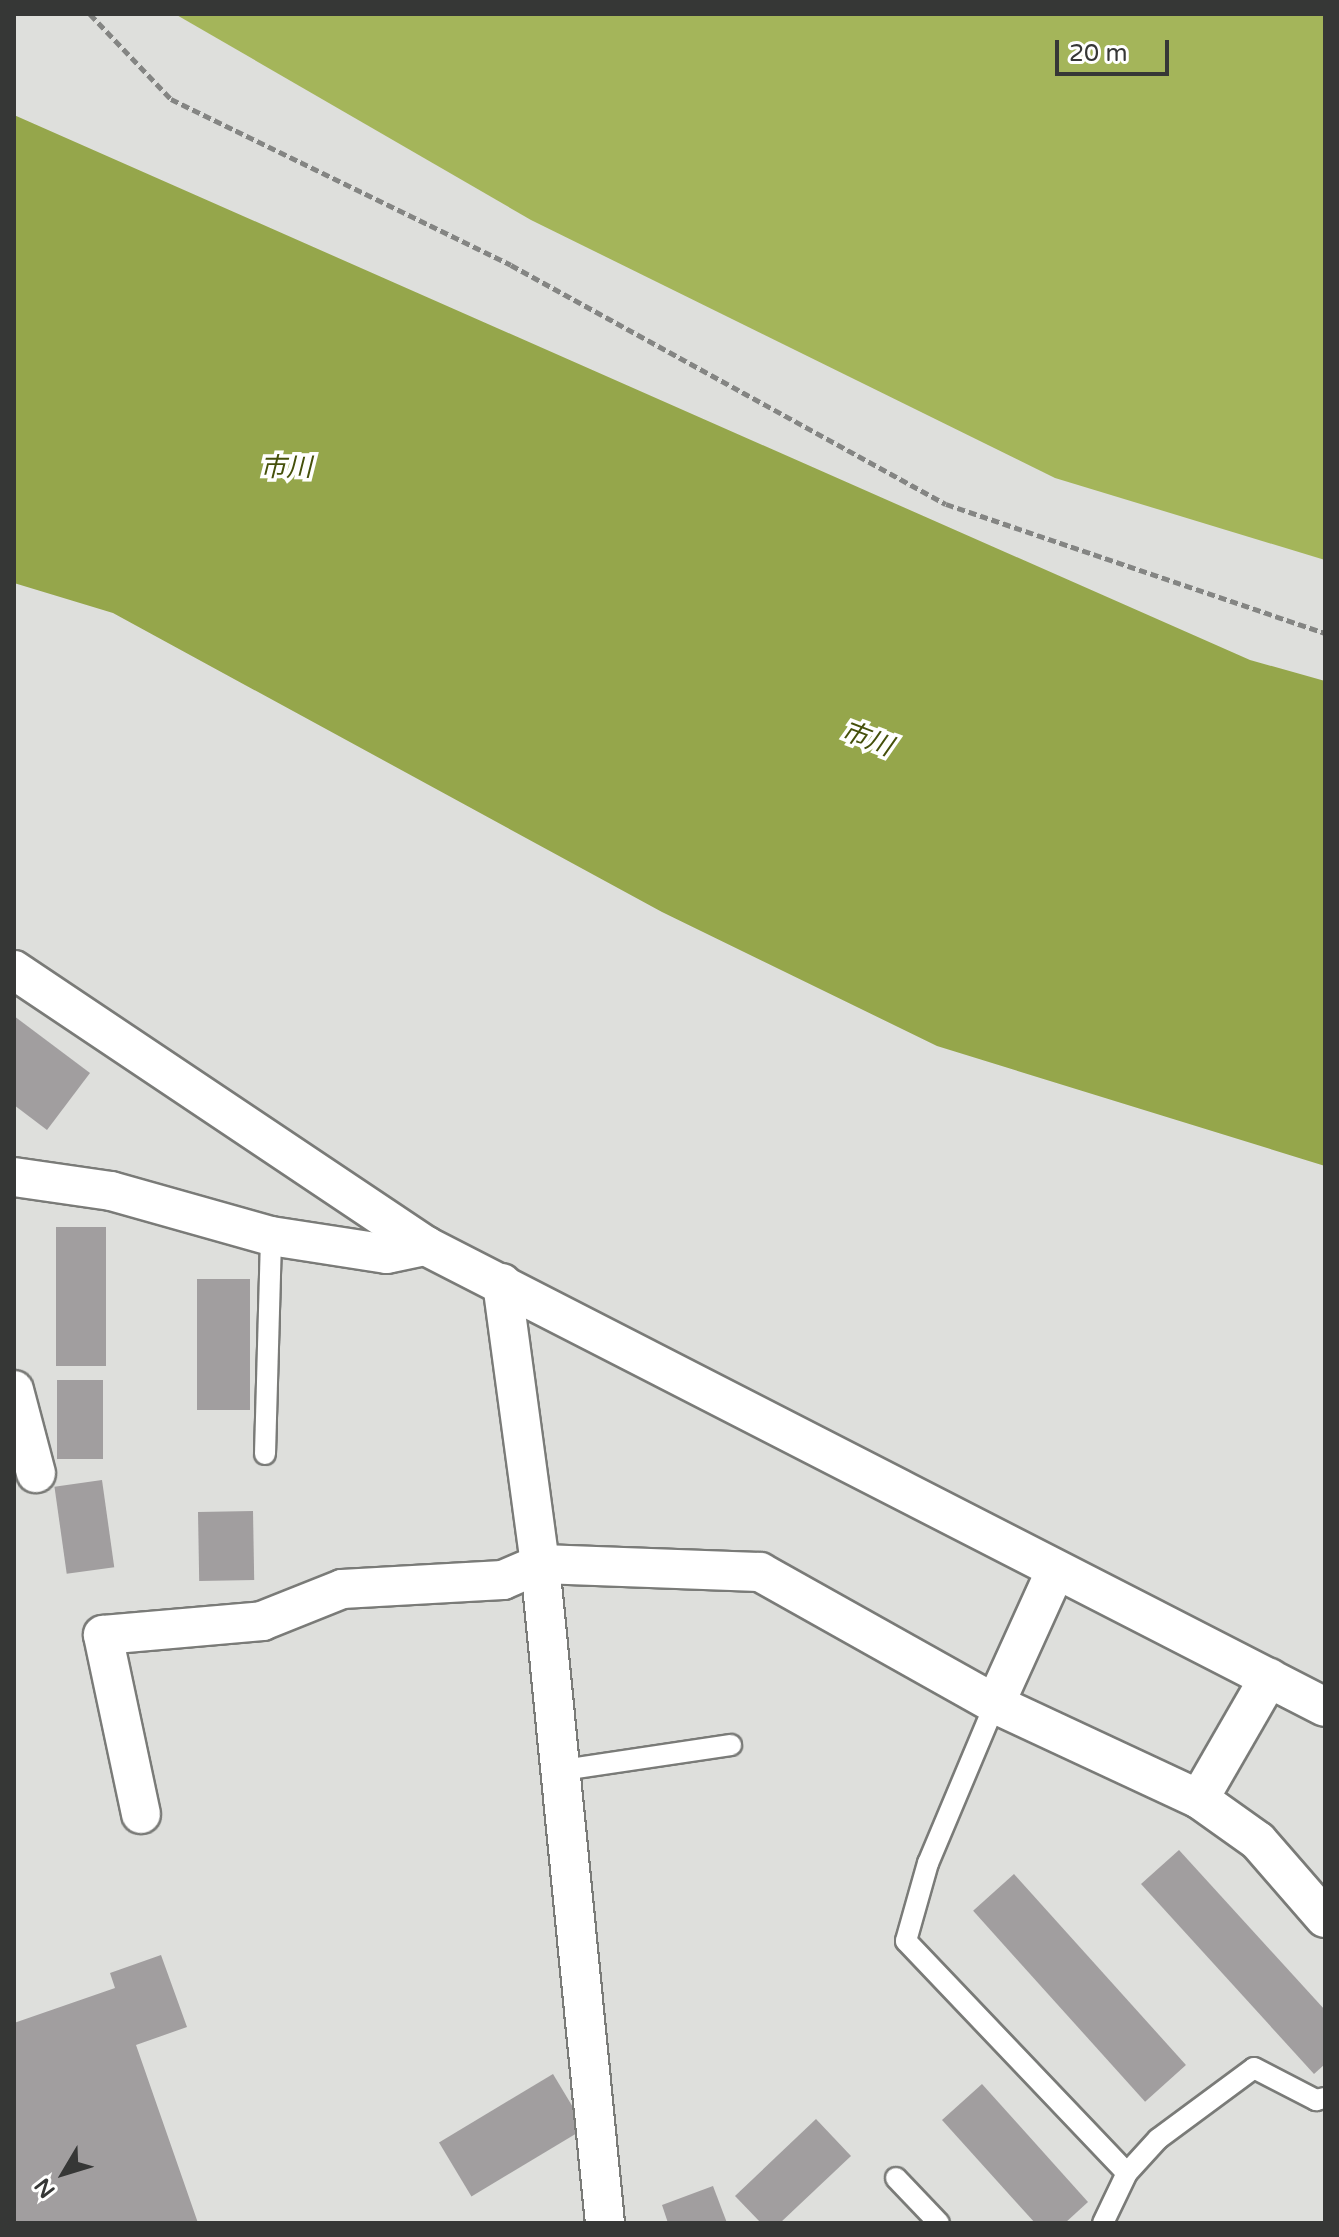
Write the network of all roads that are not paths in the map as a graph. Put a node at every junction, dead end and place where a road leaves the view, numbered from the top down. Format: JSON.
{"nodes":[{"id":1,"x":14,"y":970,"type":"edge"},
{"id":2,"x":14,"y":1177,"type":"edge"},
{"id":3,"x":271,"y":1236,"type":"junction"},
{"id":4,"x":426,"y":1246,"type":"junction"},
{"id":5,"x":502,"y":1283,"type":"junction"},
{"id":6,"x":14,"y":1390,"type":"edge"},
{"id":7,"x":265,"y":1454,"type":"dead end"},
{"id":8,"x":36,"y":1473,"type":"dead end"},
{"id":9,"x":540,"y":1564,"type":"junction"},
{"id":10,"x":1054,"y":1574,"type":"junction"},
{"id":11,"x":1269,"y":1678,"type":"junction"},
{"id":12,"x":995,"y":1704,"type":"junction"},
{"id":13,"x":1325,"y":1707,"type":"edge"},
{"id":14,"x":731,"y":1745,"type":"dead end"},
{"id":15,"x":557,"y":1771,"type":"junction"},
{"id":16,"x":1199,"y":1799,"type":"junction"},
{"id":17,"x":141,"y":1814,"type":"dead end"},
{"id":18,"x":1325,"y":1918,"type":"edge"},
{"id":19,"x":1325,"y":2098,"type":"edge"},
{"id":20,"x":1127,"y":2173,"type":"junction"},
{"id":21,"x":896,"y":2178,"type":"dead end"},
{"id":22,"x":605,"y":2223,"type":"edge"},
{"id":23,"x":939,"y":2223,"type":"edge"},
{"id":24,"x":1103,"y":2223,"type":"edge"}],
"edges":[{"from":1,"to":4,"type":"street"},
{"from":2,"to":3,"type":"street"},
{"from":3,"to":4,"type":"street"},
{"from":3,"to":7,"type":"lane"},
{"from":4,"to":5,"type":"street"},
{"from":5,"to":9,"type":"street"},
{"from":5,"to":10,"type":"street"},
{"from":6,"to":8,"type":"street"},
{"from":9,"to":12,"type":"street"},
{"from":9,"to":15,"type":"street"},
{"from":9,"to":17,"type":"street"},
{"from":10,"to":11,"type":"street"},
{"from":10,"to":12,"type":"street"},
{"from":11,"to":13,"type":"street"},
{"from":11,"to":16,"type":"street"},
{"from":12,"to":16,"type":"street"},
{"from":12,"to":20,"type":"lane"},
{"from":14,"to":15,"type":"lane"},
{"from":15,"to":22,"type":"street"},
{"from":16,"to":18,"type":"street"},
{"from":19,"to":20,"type":"lane"},
{"from":20,"to":24,"type":"lane"},
{"from":21,"to":23,"type":"lane"}]}
